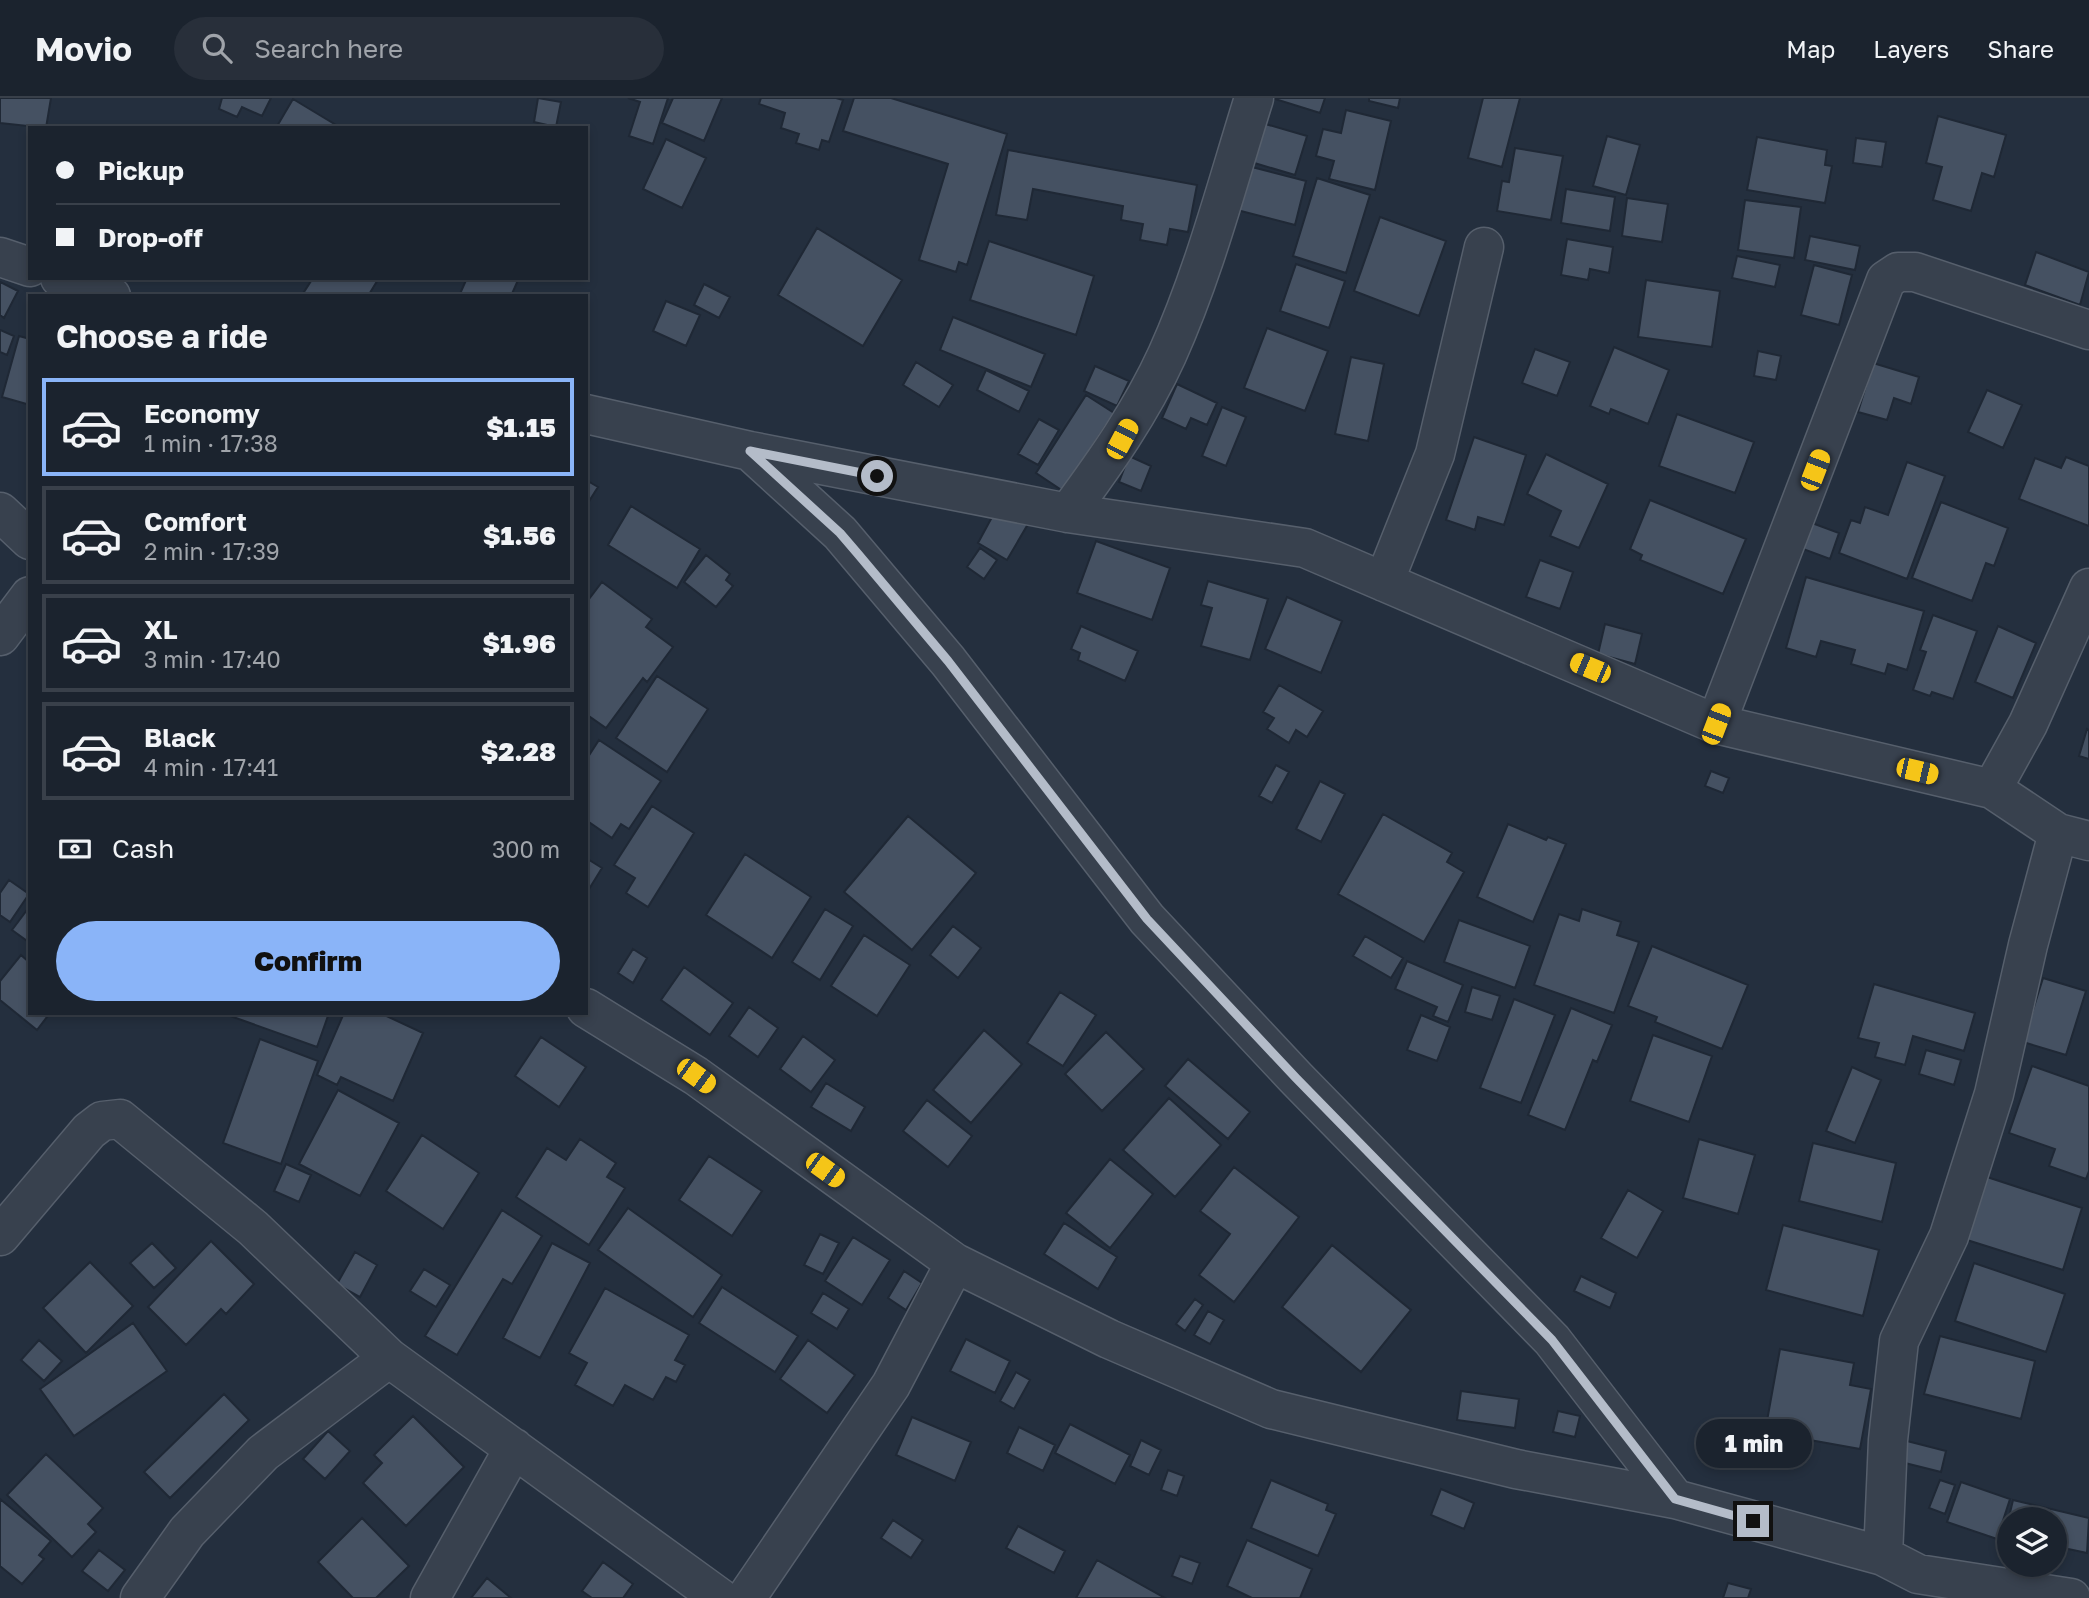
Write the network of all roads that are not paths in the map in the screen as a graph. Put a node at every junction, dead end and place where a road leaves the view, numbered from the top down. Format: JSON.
{"nodes":[{"id":1,"x":1254,"y":98,"type":"edge"},
{"id":2,"x":1483,"y":247,"type":"dead end"},
{"id":3,"x":0,"y":257,"type":"edge"},
{"id":4,"x":28,"y":266,"type":"edge"},
{"id":5,"x":66,"y":280,"type":"edge"},
{"id":6,"x":105,"y":294,"type":"edge"},
{"id":7,"x":2089,"y":330,"type":"edge"},
{"id":8,"x":588,"y":414,"type":"edge"},
{"id":9,"x":750,"y":451,"type":"junction"},
{"id":10,"x":0,"y":512,"type":"edge"},
{"id":11,"x":1068,"y":513,"type":"junction"},
{"id":12,"x":28,"y":538,"type":"edge"},
{"id":13,"x":1384,"y":582,"type":"junction"},
{"id":14,"x":2089,"y":588,"type":"edge"},
{"id":15,"x":28,"y":599,"type":"edge"},
{"id":16,"x":0,"y":636,"type":"edge"},
{"id":17,"x":1716,"y":724,"type":"junction"},
{"id":18,"x":1992,"y":789,"type":"junction"},
{"id":19,"x":2074,"y":837,"type":"edge"},
{"id":20,"x":588,"y":1009,"type":"edge"},
{"id":21,"x":0,"y":1236,"type":"edge"},
{"id":22,"x":955,"y":1263,"type":"junction"},
{"id":23,"x":390,"y":1358,"type":"junction"},
{"id":24,"x":514,"y":1448,"type":"junction"},
{"id":25,"x":1675,"y":1499,"type":"junction"},
{"id":26,"x":1883,"y":1556,"type":"junction"},
{"id":27,"x":1923,"y":1586,"type":"edge"},
{"id":28,"x":140,"y":1598,"type":"edge"},
{"id":29,"x":430,"y":1598,"type":"edge"},
{"id":30,"x":720,"y":1598,"type":"edge"},
{"id":31,"x":746,"y":1598,"type":"edge"},
{"id":32,"x":2071,"y":1598,"type":"edge"}],
"edges":[{"from":1,"to":11,"type":"street"},
{"from":2,"to":13,"type":"street"},
{"from":3,"to":4,"type":"street"},
{"from":5,"to":6,"type":"street"},
{"from":7,"to":17,"type":"street"},
{"from":8,"to":9,"type":"street"},
{"from":9,"to":11,"type":"street"},
{"from":9,"to":25,"type":"street"},
{"from":10,"to":12,"type":"street"},
{"from":11,"to":13,"type":"street"},
{"from":13,"to":17,"type":"street"},
{"from":14,"to":18,"type":"street"},
{"from":15,"to":16,"type":"street"},
{"from":17,"to":18,"type":"street"},
{"from":18,"to":19,"type":"street"},
{"from":19,"to":26,"type":"street"},
{"from":20,"to":22,"type":"street"},
{"from":21,"to":23,"type":"street"},
{"from":22,"to":25,"type":"street"},
{"from":22,"to":31,"type":"street"},
{"from":23,"to":24,"type":"street"},
{"from":23,"to":28,"type":"street"},
{"from":24,"to":29,"type":"street"},
{"from":24,"to":30,"type":"street"},
{"from":25,"to":26,"type":"street"},
{"from":26,"to":27,"type":"street"},
{"from":27,"to":32,"type":"street"}]}
